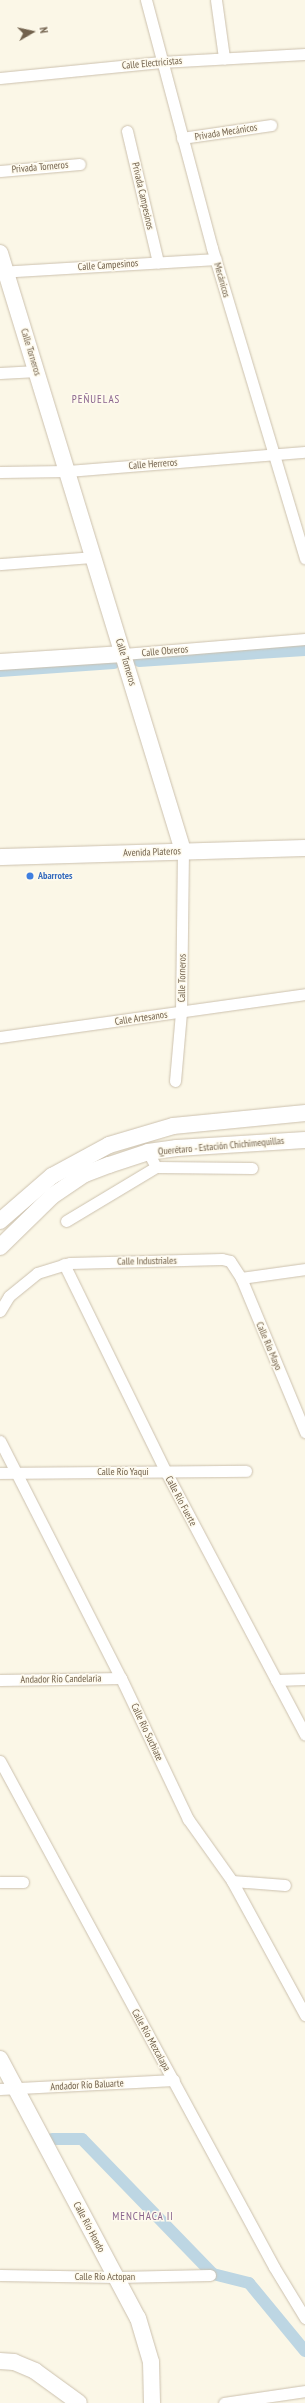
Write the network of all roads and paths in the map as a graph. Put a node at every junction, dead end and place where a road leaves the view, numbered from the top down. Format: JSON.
{"nodes":[{"id":1,"x":146,"y":0,"type":"edge"},
{"id":2,"x":216,"y":0,"type":"edge"},
{"id":3,"x":305,"y":54,"type":"edge"},
{"id":4,"x":224,"y":58,"type":"junction"},
{"id":5,"x":161,"y":62,"type":"junction"},
{"id":6,"x":0,"y":78,"type":"edge"},
{"id":7,"x":271,"y":125,"type":"dead end"},
{"id":8,"x":127,"y":131,"type":"dead end"},
{"id":9,"x":182,"y":138,"type":"junction"},
{"id":10,"x":80,"y":164,"type":"dead end"},
{"id":11,"x":0,"y":171,"type":"edge"},
{"id":12,"x":0,"y":253,"type":"edge"},
{"id":13,"x":216,"y":259,"type":"junction"},
{"id":14,"x":158,"y":262,"type":"junction"},
{"id":15,"x":3,"y":272,"type":"edge"},
{"id":16,"x":37,"y":371,"type":"junction"},
{"id":17,"x":0,"y":373,"type":"edge"},
{"id":18,"x":305,"y":452,"type":"edge"},
{"id":19,"x":274,"y":455,"type":"junction"},
{"id":20,"x":67,"y":471,"type":"junction"},
{"id":21,"x":0,"y":472,"type":"edge"},
{"id":22,"x":93,"y":557,"type":"junction"},
{"id":23,"x":305,"y":558,"type":"edge"},
{"id":24,"x":0,"y":564,"type":"edge"},
{"id":25,"x":305,"y":639,"type":"edge"},
{"id":26,"x":123,"y":654,"type":"junction"},
{"id":27,"x":0,"y":662,"type":"edge"},
{"id":28,"x":305,"y":848,"type":"edge"},
{"id":29,"x":183,"y":851,"type":"junction"},
{"id":30,"x":0,"y":857,"type":"edge"},
{"id":31,"x":305,"y":994,"type":"edge"},
{"id":32,"x":181,"y":1013,"type":"junction"},
{"id":33,"x":0,"y":1037,"type":"edge"},
{"id":34,"x":175,"y":1081,"type":"dead end"},
{"id":35,"x":305,"y":1113,"type":"edge"},
{"id":36,"x":305,"y":1140,"type":"edge"},
{"id":37,"x":148,"y":1152,"type":"junction"},
{"id":38,"x":156,"y":1167,"type":"junction"},
{"id":39,"x":252,"y":1168,"type":"dead end"},
{"id":40,"x":0,"y":1221,"type":"edge"},
{"id":41,"x":66,"y":1222,"type":"dead end"},
{"id":42,"x":0,"y":1247,"type":"edge"},
{"id":43,"x":230,"y":1261,"type":"joint"},
{"id":44,"x":64,"y":1264,"type":"junction"},
{"id":45,"x":305,"y":1269,"type":"edge"},
{"id":46,"x":241,"y":1278,"type":"junction"},
{"id":47,"x":0,"y":1311,"type":"edge"},
{"id":48,"x":305,"y":1432,"type":"edge"},
{"id":49,"x":0,"y":1442,"type":"edge"},
{"id":50,"x":246,"y":1471,"type":"dead end"},
{"id":51,"x":16,"y":1472,"type":"junction"},
{"id":52,"x":166,"y":1472,"type":"junction"},
{"id":53,"x":0,"y":1473,"type":"edge"},
{"id":54,"x":121,"y":1678,"type":"junction"},
{"id":55,"x":305,"y":1679,"type":"edge"},
{"id":56,"x":0,"y":1680,"type":"edge"},
{"id":57,"x":276,"y":1680,"type":"junction"},
{"id":58,"x":305,"y":1734,"type":"edge"},
{"id":59,"x":0,"y":1761,"type":"edge"},
{"id":60,"x":232,"y":1881,"type":"junction"},
{"id":61,"x":0,"y":1882,"type":"edge"},
{"id":62,"x":23,"y":1882,"type":"dead end"},
{"id":63,"x":285,"y":1885,"type":"dead end"},
{"id":64,"x":305,"y":2015,"type":"edge"},
{"id":65,"x":0,"y":2059,"type":"edge"},
{"id":66,"x":174,"y":2080,"type":"junction"},
{"id":67,"x":8,"y":2089,"type":"edge"},
{"id":68,"x":0,"y":2275,"type":"edge"},
{"id":69,"x":210,"y":2275,"type":"dead end"},
{"id":70,"x":116,"y":2277,"type":"junction"},
{"id":71,"x":305,"y":2318,"type":"edge"},
{"id":72,"x":0,"y":2361,"type":"edge"},
{"id":73,"x":305,"y":2391,"type":"edge"},
{"id":74,"x":79,"y":2403,"type":"edge"},
{"id":75,"x":152,"y":2403,"type":"edge"},
{"id":76,"x":224,"y":2403,"type":"edge"}],
"edges":[{"from":1,"to":5,"type":"street","name":"Mecánicos"},
{"from":2,"to":4,"type":"street"},
{"from":3,"to":4,"type":"street","name":"Calle Electricistas"},
{"from":4,"to":5,"type":"street","name":"Calle Electricistas"},
{"from":5,"to":6,"type":"street","name":"Calle Electricistas"},
{"from":5,"to":9,"type":"street","name":"Mecánicos"},
{"from":7,"to":9,"type":"street","name":"Privada Mecánicos"},
{"from":8,"to":14,"type":"street","name":"Privada Campesinos"},
{"from":9,"to":13,"type":"street","name":"Mecánicos"},
{"from":10,"to":11,"type":"street","name":"Privada Torneros"},
{"from":12,"to":15,"type":"street","name":"Calle Torneros"},
{"from":13,"to":14,"type":"street","name":"Calle Campesinos"},
{"from":13,"to":19,"type":"street","name":"Mecánicos"},
{"from":14,"to":15,"type":"street","name":"Calle Campesinos"},
{"from":15,"to":16,"type":"street","name":"Calle Torneros"},
{"from":16,"to":17,"type":"street"},
{"from":16,"to":20,"type":"street","name":"Calle Torneros"},
{"from":18,"to":19,"type":"street","name":"Calle Herreros"},
{"from":19,"to":20,"type":"street","name":"Calle Herreros"},
{"from":19,"to":23,"type":"street","name":"Mecánicos"},
{"from":20,"to":21,"type":"street","name":"Calle Herreros"},
{"from":20,"to":22,"type":"street","name":"Calle Torneros"},
{"from":22,"to":24,"type":"street"},
{"from":22,"to":26,"type":"street","name":"Calle Torneros"},
{"from":25,"to":26,"type":"street","name":"Calle Obreros"},
{"from":26,"to":27,"type":"street","name":"Calle Obreros"},
{"from":26,"to":29,"type":"street","name":"Calle Torneros"},
{"from":28,"to":29,"type":"street","name":"Avenida Plateros"},
{"from":29,"to":30,"type":"street","name":"Avenida Plateros"},
{"from":29,"to":32,"type":"street","name":"Calle Torneros"},
{"from":31,"to":32,"type":"street","name":"Calle Artesanos"},
{"from":32,"to":33,"type":"street","name":"Calle Artesanos"},
{"from":32,"to":34,"type":"street","name":"Calle Torneros"},
{"from":35,"to":40,"type":"street","name":"Querétaro - Estación Chichimequillas"},
{"from":36,"to":37,"type":"street","name":"Querétaro - Estación Chichimequillas"},
{"from":37,"to":38,"type":"street"},
{"from":37,"to":42,"type":"street","name":"Querétaro - Estación Chichimequillas"},
{"from":38,"to":39,"type":"street"},
{"from":38,"to":41,"type":"street"},
{"from":43,"to":44,"type":"street","name":"Calle Industriales"},
{"from":43,"to":46,"type":"street","name":"Calle Río Mayo"},
{"from":44,"to":47,"type":"street"},
{"from":44,"to":52,"type":"street","name":"Calle Río Fuerte"},
{"from":45,"to":46,"type":"street"},
{"from":46,"to":48,"type":"street","name":"Calle Río Mayo"},
{"from":49,"to":51,"type":"street","name":"Calle Río Suchiate"},
{"from":50,"to":52,"type":"street","name":"Calle Río Yaqui"},
{"from":51,"to":52,"type":"street","name":"Calle Río Yaqui"},
{"from":51,"to":53,"type":"street","name":"Calle Río Yaqui"},
{"from":51,"to":54,"type":"street","name":"Calle Río Suchiate"},
{"from":52,"to":57,"type":"street","name":"Calle Río Fuerte"},
{"from":54,"to":56,"type":"street","name":"Andador Río Candelaria"},
{"from":54,"to":60,"type":"street","name":"Calle Río Suchiate"},
{"from":55,"to":57,"type":"street"},
{"from":57,"to":58,"type":"street","name":"Calle Río Fuerte"},
{"from":59,"to":66,"type":"street","name":"Calle Río Mezcalapa"},
{"from":60,"to":63,"type":"street"},
{"from":60,"to":64,"type":"street","name":"Calle Río Suchiate"},
{"from":61,"to":62,"type":"street"},
{"from":65,"to":67,"type":"street","name":"Calle Río Hondo"},
{"from":66,"to":67,"type":"street","name":"Andador Río Baluarte"},
{"from":66,"to":71,"type":"street","name":"Calle Río Mezcalapa"},
{"from":67,"to":70,"type":"street","name":"Calle Río Hondo"},
{"from":68,"to":70,"type":"street","name":"Calle Río Actopan"},
{"from":69,"to":70,"type":"street","name":"Calle Río Actopan"},
{"from":70,"to":75,"type":"street","name":"Calle Río Hondo"},
{"from":72,"to":74,"type":"street"},
{"from":73,"to":76,"type":"street"}]}
